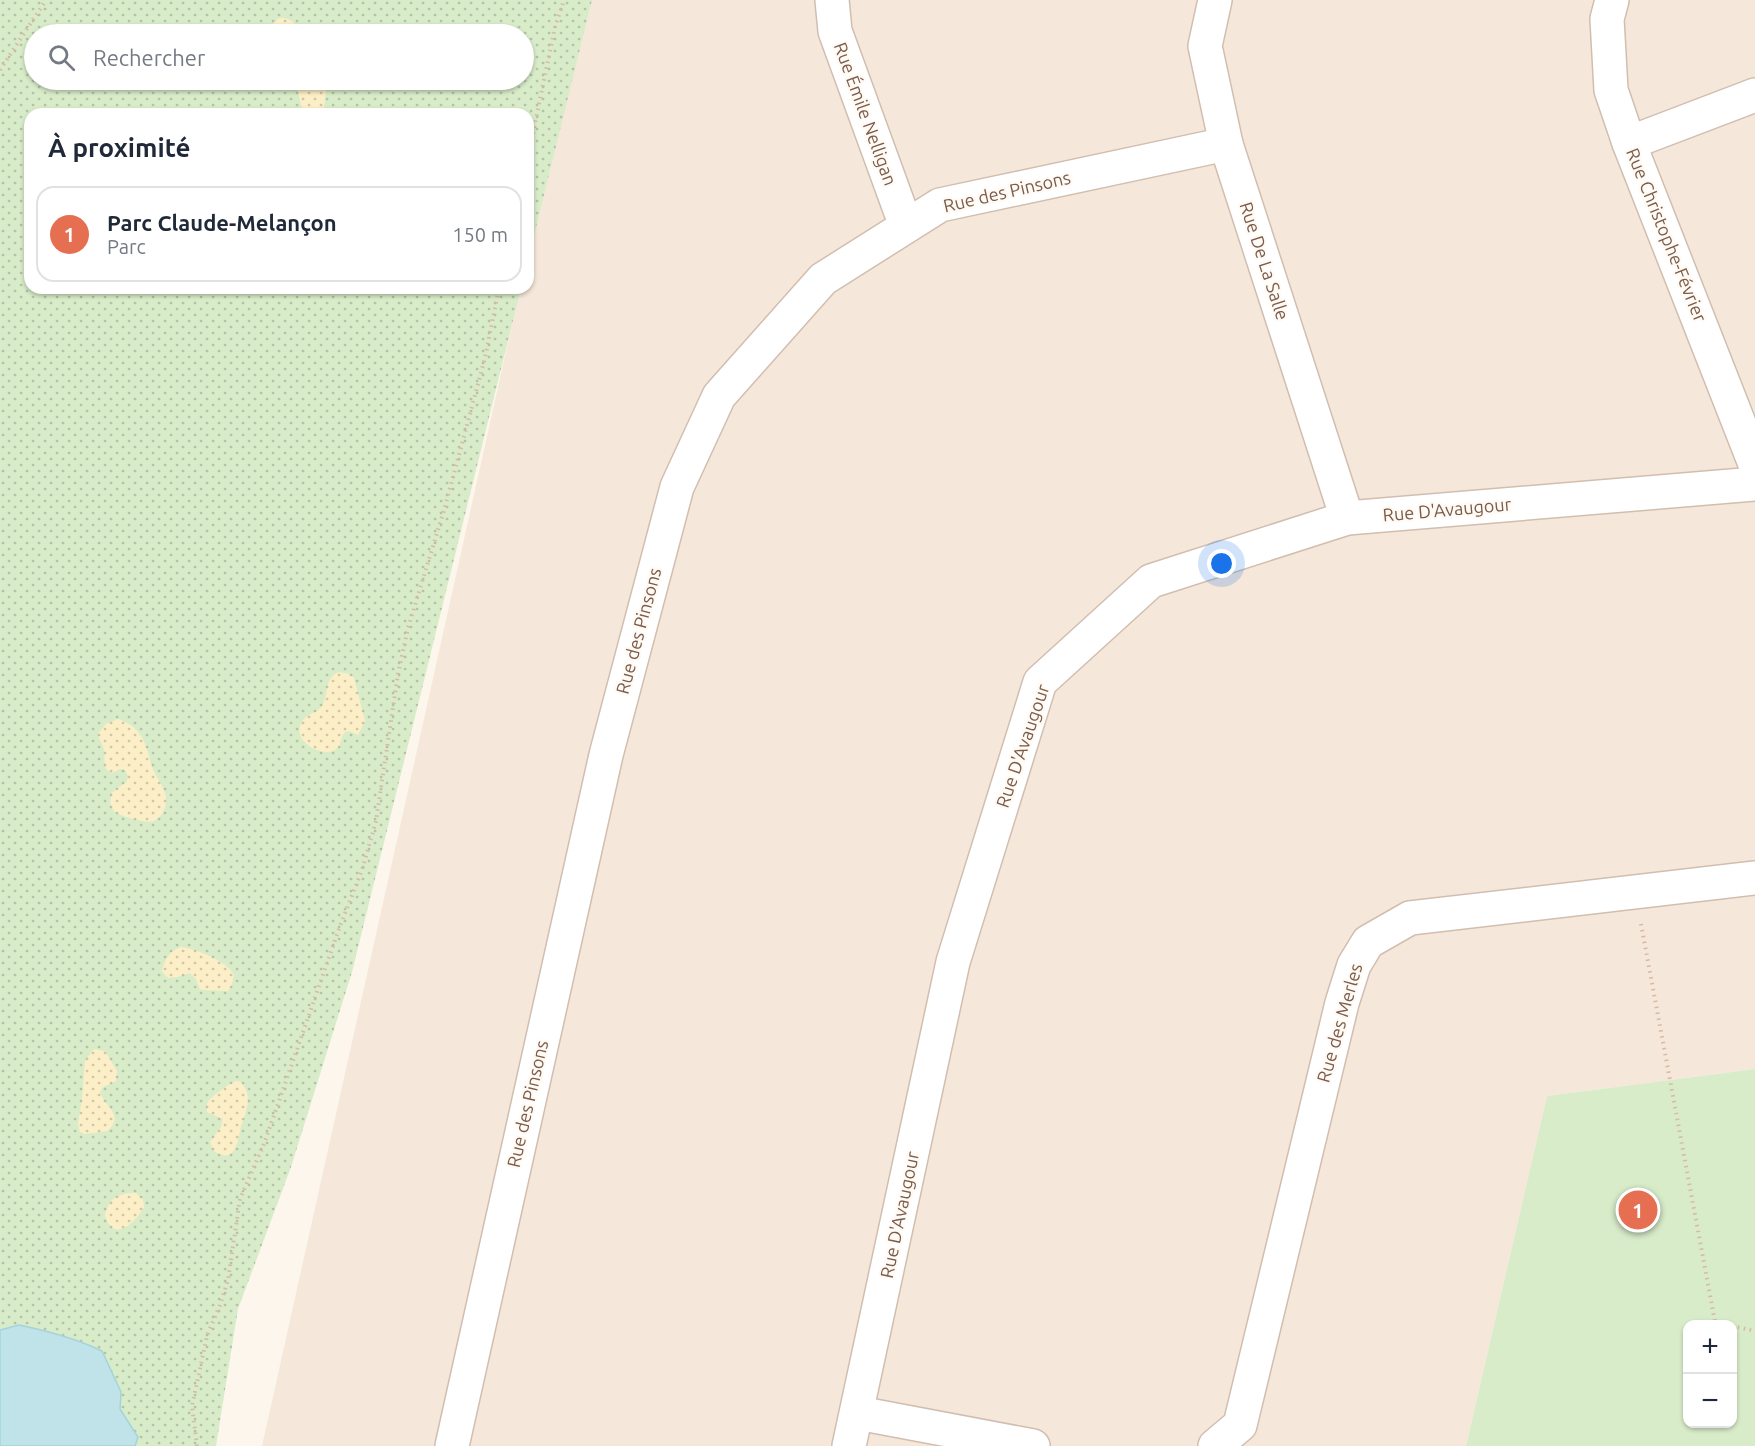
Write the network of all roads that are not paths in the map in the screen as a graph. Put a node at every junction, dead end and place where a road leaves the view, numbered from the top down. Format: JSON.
{"nodes":[{"id":1,"x":832,"y":0,"type":"edge"},
{"id":2,"x":1215,"y":0,"type":"edge"},
{"id":3,"x":1612,"y":0,"type":"edge"},
{"id":4,"x":1755,"y":95,"type":"edge"},
{"id":5,"x":1629,"y":143,"type":"junction"},
{"id":6,"x":1226,"y":144,"type":"junction"},
{"id":7,"x":906,"y":226,"type":"junction"},
{"id":8,"x":1755,"y":464,"type":"edge"},
{"id":9,"x":1755,"y":484,"type":"edge"},
{"id":10,"x":1347,"y":518,"type":"junction"},
{"id":11,"x":1755,"y":878,"type":"edge"},
{"id":12,"x":858,"y":1413,"type":"junction"},
{"id":13,"x":452,"y":1446,"type":"edge"},
{"id":14,"x":849,"y":1446,"type":"edge"},
{"id":15,"x":1034,"y":1446,"type":"edge"},
{"id":16,"x":1215,"y":1446,"type":"edge"}],
"edges":[{"from":1,"to":7,"type":"street","name":"Rue Émile Nelligan"},
{"from":2,"to":6,"type":"street","name":"Rue De La Salle"},
{"from":3,"to":5,"type":"street","name":"Rue Christophe-Février"},
{"from":4,"to":5,"type":"street"},
{"from":5,"to":8,"type":"street","name":"Rue Christophe-Février"},
{"from":6,"to":7,"type":"street","name":"Rue des Pinsons"},
{"from":6,"to":10,"type":"street","name":"Rue De La Salle"},
{"from":7,"to":13,"type":"street","name":"Rue des Pinsons"},
{"from":9,"to":10,"type":"street","name":"Rue D'Avaugour"},
{"from":10,"to":12,"type":"street","name":"Rue D'Avaugour"},
{"from":11,"to":16,"type":"street","name":"Rue des Merles"},
{"from":12,"to":14,"type":"street","name":"Rue D'Avaugour"},
{"from":12,"to":15,"type":"street"}]}
